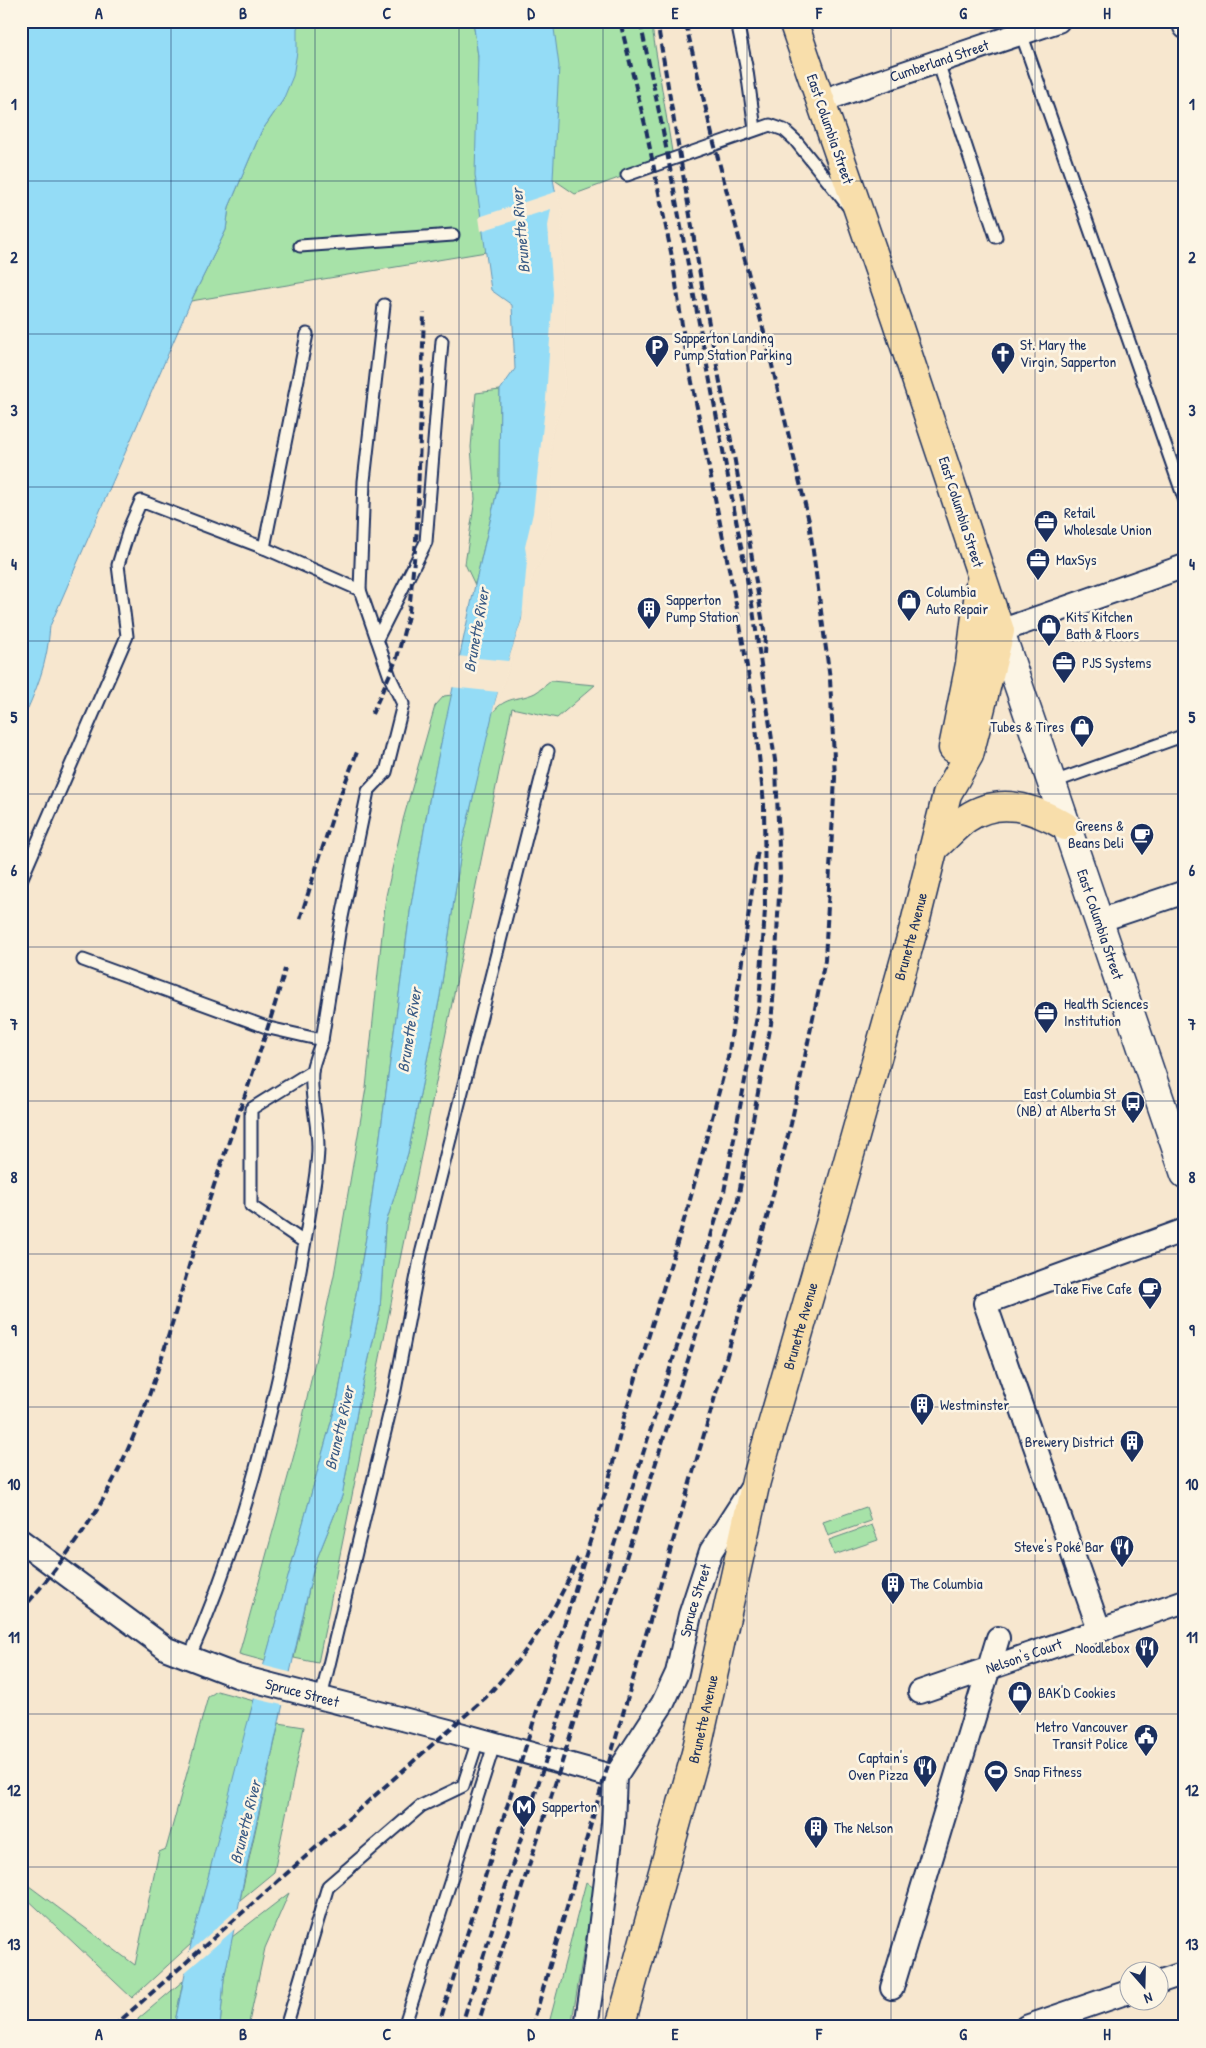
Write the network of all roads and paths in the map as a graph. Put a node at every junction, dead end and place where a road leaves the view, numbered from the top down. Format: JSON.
{"nodes":[{"id":1,"x":737,"y":21,"type":"edge"},
{"id":2,"x":793,"y":21,"type":"edge"},
{"id":3,"x":1058,"y":21,"type":"edge"},
{"id":4,"x":1183,"y":21,"type":"edge"},
{"id":5,"x":1185,"y":27,"type":"edge"},
{"id":6,"x":1021,"y":34,"type":"junction"},
{"id":7,"x":938,"y":62,"type":"junction"},
{"id":8,"x":821,"y":101,"type":"junction"},
{"id":9,"x":755,"y":129,"type":"junction"},
{"id":10,"x":627,"y":174,"type":"dead end"},
{"id":11,"x":863,"y":224,"type":"junction"},
{"id":12,"x":453,"y":235,"type":"dead end"},
{"id":13,"x":996,"y":237,"type":"dead end"},
{"id":14,"x":300,"y":246,"type":"dead end"},
{"id":15,"x":384,"y":305,"type":"dead end"},
{"id":16,"x":308,"y":334,"type":"dead end"},
{"id":17,"x":442,"y":340,"type":"dead end"},
{"id":18,"x":1185,"y":502,"type":"edge"},
{"id":19,"x":264,"y":548,"type":"junction"},
{"id":20,"x":1185,"y":566,"type":"edge"},
{"id":21,"x":981,"y":572,"type":"junction"},
{"id":22,"x":360,"y":590,"type":"junction"},
{"id":23,"x":1000,"y":631,"type":"junction"},
{"id":24,"x":377,"y":639,"type":"junction"},
{"id":25,"x":1185,"y":735,"type":"edge"},
{"id":26,"x":548,"y":751,"type":"dead end"},
{"id":27,"x":1050,"y":783,"type":"junction"},
{"id":28,"x":947,"y":794,"type":"junction"},
{"id":29,"x":1065,"y":826,"type":"junction"},
{"id":30,"x":935,"y":847,"type":"junction"},
{"id":31,"x":21,"y":880,"type":"edge"},
{"id":32,"x":1185,"y":892,"type":"edge"},
{"id":33,"x":1098,"y":921,"type":"junction"},
{"id":34,"x":83,"y":960,"type":"dead end"},
{"id":35,"x":322,"y":1040,"type":"junction"},
{"id":36,"x":312,"y":1071,"type":"junction"},
{"id":37,"x":1185,"y":1174,"type":"edge"},
{"id":38,"x":1185,"y":1230,"type":"edge"},
{"id":39,"x":304,"y":1242,"type":"junction"},
{"id":40,"x":756,"y":1482,"type":"junction"},
{"id":41,"x":21,"y":1541,"type":"edge"},
{"id":42,"x":1185,"y":1601,"type":"edge"},
{"id":43,"x":1099,"y":1630,"type":"junction"},
{"id":44,"x":998,"y":1638,"type":"dead end"},
{"id":45,"x":188,"y":1658,"type":"junction"},
{"id":46,"x":989,"y":1668,"type":"junction"},
{"id":47,"x":920,"y":1692,"type":"dead end"},
{"id":48,"x":321,"y":1698,"type":"junction"},
{"id":49,"x":486,"y":1742,"type":"junction"},
{"id":50,"x":615,"y":1777,"type":"junction"},
{"id":51,"x":1185,"y":1973,"type":"edge"},
{"id":52,"x":1168,"y":1979,"type":"edge"},
{"id":53,"x":892,"y":1988,"type":"dead end"},
{"id":54,"x":1118,"y":1995,"type":"edge"},
{"id":55,"x":286,"y":2027,"type":"edge"},
{"id":56,"x":404,"y":2027,"type":"edge"},
{"id":57,"x":586,"y":2027,"type":"edge"},
{"id":58,"x":620,"y":2027,"type":"edge"},
{"id":59,"x":1026,"y":2027,"type":"edge"}],
"edges":[{"from":1,"to":9,"type":"lane"},
{"from":2,"to":8,"type":"main road","name":"East Columbia Street"},
{"from":3,"to":6,"type":"street","name":"Cumberland Street"},
{"from":4,"to":5,"type":"street"},
{"from":6,"to":7,"type":"street","name":"Cumberland Street"},
{"from":6,"to":18,"type":"lane"},
{"from":7,"to":8,"type":"street","name":"Cumberland Street"},
{"from":7,"to":13,"type":"lane"},
{"from":8,"to":11,"type":"main road","name":"East Columbia Street"},
{"from":9,"to":10,"type":"lane"},
{"from":9,"to":11,"type":"lane"},
{"from":11,"to":21,"type":"main road","name":"East Columbia Street"},
{"from":12,"to":14,"type":"lane"},
{"from":15,"to":22,"type":"lane"},
{"from":16,"to":19,"type":"lane"},
{"from":17,"to":24,"type":"lane"},
{"from":19,"to":22,"type":"lane"},
{"from":19,"to":31,"type":"lane"},
{"from":20,"to":23,"type":"street"},
{"from":21,"to":23,"type":"main road","name":"East Columbia Street"},
{"from":21,"to":28,"type":"main road"},
{"from":22,"to":24,"type":"lane"},
{"from":23,"to":27,"type":"street","name":"East Columbia Street"},
{"from":23,"to":28,"type":"main road","name":"Brunette Avenue"},
{"from":24,"to":35,"type":"lane"},
{"from":25,"to":27,"type":"lane"},
{"from":26,"to":48,"type":"lane"},
{"from":27,"to":29,"type":"street","name":"East Columbia Street"},
{"from":28,"to":30,"type":"main road","name":"Brunette Avenue"},
{"from":29,"to":30,"type":"main road"},
{"from":29,"to":33,"type":"street","name":"East Columbia Street"},
{"from":30,"to":40,"type":"main road","name":"Brunette Avenue"},
{"from":32,"to":33,"type":"street"},
{"from":33,"to":37,"type":"street","name":"East Columbia Street"},
{"from":34,"to":35,"type":"lane"},
{"from":35,"to":36,"type":"lane"},
{"from":36,"to":39,"type":"lane"},
{"from":36,"to":39,"type":"lane"},
{"from":38,"to":43,"type":"street"},
{"from":39,"to":45,"type":"lane"},
{"from":40,"to":50,"type":"street","name":"Spruce Street"},
{"from":40,"to":58,"type":"main road","name":"Brunette Avenue"},
{"from":41,"to":45,"type":"street","name":"Spruce Street"},
{"from":42,"to":43,"type":"street","name":"Nelson's Court"},
{"from":43,"to":46,"type":"street","name":"Nelson's Court"},
{"from":44,"to":46,"type":"street"},
{"from":45,"to":48,"type":"street","name":"Spruce Street"},
{"from":46,"to":47,"type":"street","name":"Nelson's Court"},
{"from":46,"to":53,"type":"street"},
{"from":48,"to":49,"type":"street","name":"Spruce Street"},
{"from":49,"to":50,"type":"street","name":"Spruce Street"},
{"from":49,"to":55,"type":"lane"},
{"from":49,"to":56,"type":"lane"},
{"from":50,"to":57,"type":"street"},
{"from":51,"to":52,"type":"street"},
{"from":54,"to":59,"type":"street"}]}
